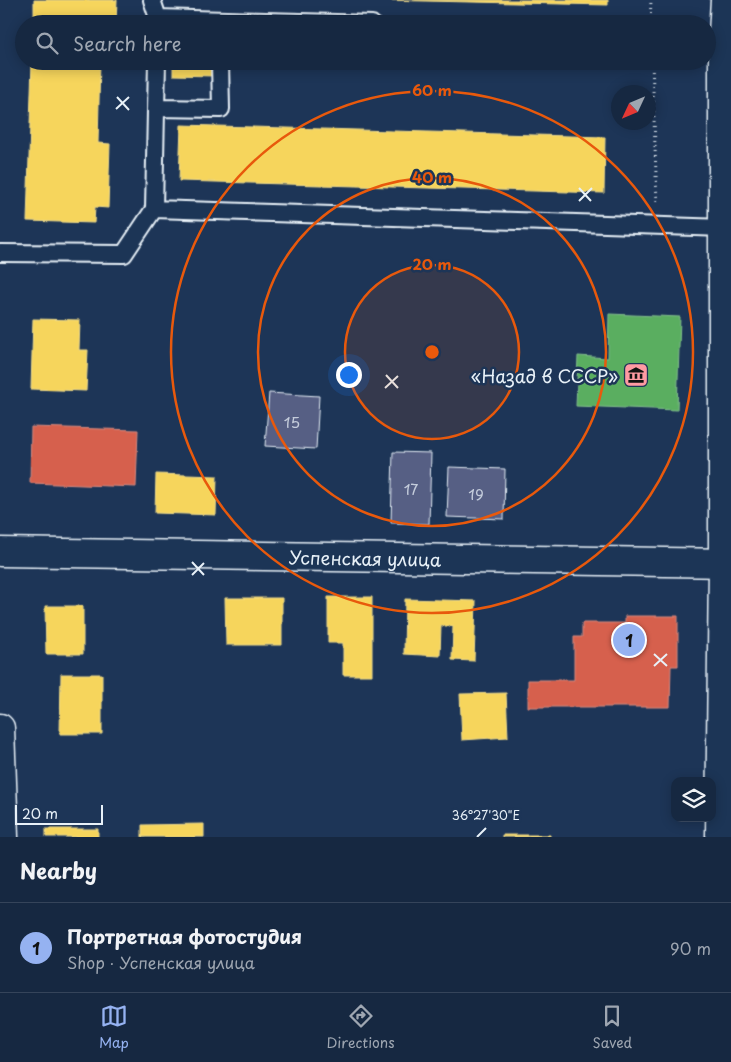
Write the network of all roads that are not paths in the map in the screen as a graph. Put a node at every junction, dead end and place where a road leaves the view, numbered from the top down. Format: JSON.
{"nodes":[{"id":1,"x":152,"y":0,"type":"edge"},
{"id":2,"x":725,"y":0,"type":"edge"},
{"id":3,"x":156,"y":15,"type":"edge"},
{"id":4,"x":716,"y":29,"type":"edge"},
{"id":5,"x":716,"y":54,"type":"edge"},
{"id":6,"x":157,"y":70,"type":"edge"},
{"id":7,"x":220,"y":70,"type":"edge"},
{"id":8,"x":156,"y":108,"type":"junction"},
{"id":9,"x":154,"y":209,"type":"junction"},
{"id":10,"x":724,"y":228,"type":"junction"},
{"id":11,"x":0,"y":253,"type":"edge"},
{"id":12,"x":0,"y":552,"type":"edge"},
{"id":13,"x":727,"y":563,"type":"edge"},
{"id":14,"x":0,"y":728,"type":"edge"},
{"id":15,"x":4,"y":837,"type":"edge"},
{"id":16,"x":720,"y":837,"type":"edge"}],
"edges":[{"from":1,"to":3,"type":"lane"},
{"from":2,"to":4,"type":"street"},
{"from":5,"to":10,"type":"street"},
{"from":6,"to":8,"type":"lane"},
{"from":7,"to":8,"type":"lane"},
{"from":8,"to":9,"type":"lane"},
{"from":9,"to":10,"type":"lane"},
{"from":9,"to":11,"type":"lane"},
{"from":10,"to":13,"type":"street"},
{"from":12,"to":13,"type":"street","name":"Успенская улица"},
{"from":13,"to":16,"type":"street"},
{"from":14,"to":15,"type":"street"}]}
